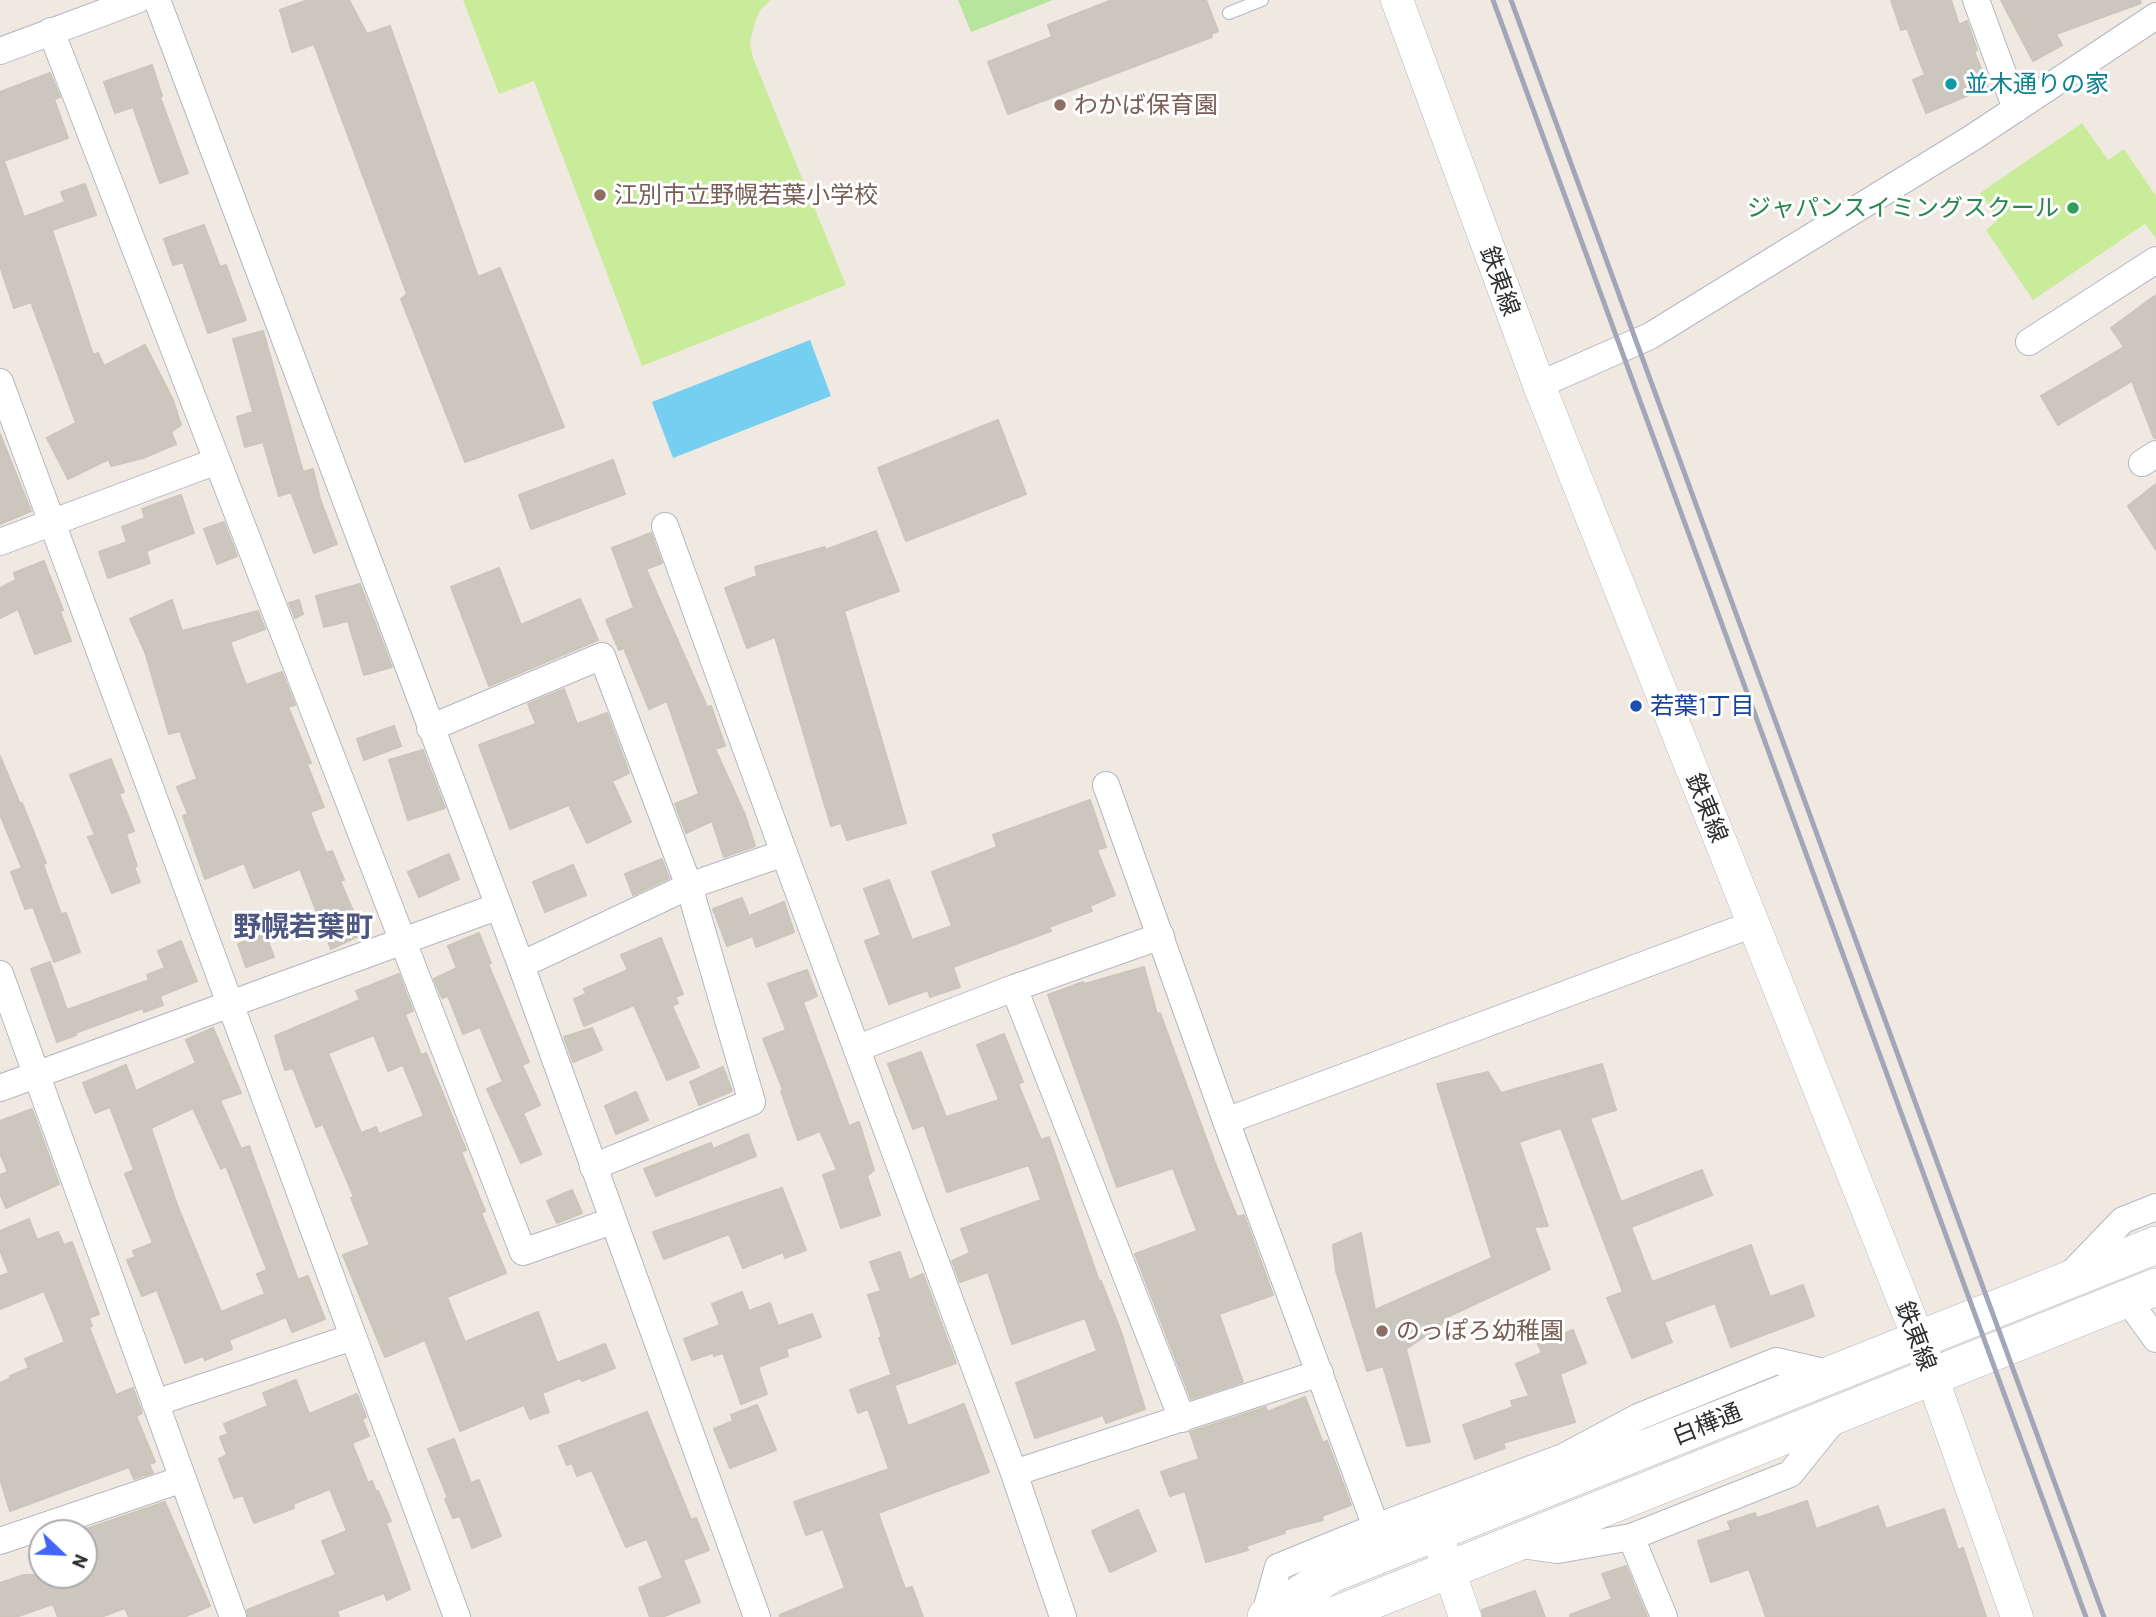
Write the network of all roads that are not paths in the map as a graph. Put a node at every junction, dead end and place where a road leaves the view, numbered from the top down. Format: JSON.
{"nodes":[{"id":1,"x":137,"y":0,"type":"edge"},
{"id":2,"x":157,"y":0,"type":"edge"},
{"id":3,"x":1262,"y":0,"type":"edge"},
{"id":4,"x":1397,"y":0,"type":"edge"},
{"id":5,"x":1976,"y":0,"type":"edge"},
{"id":6,"x":102,"y":6,"type":"edge"},
{"id":7,"x":1229,"y":13,"type":"dead end"},
{"id":8,"x":2156,"y":16,"type":"edge"},
{"id":9,"x":51,"y":32,"type":"junction"},
{"id":10,"x":0,"y":51,"type":"edge"},
{"id":11,"x":2016,"y":109,"type":"junction"},
{"id":12,"x":2156,"y":260,"type":"edge"},
{"id":13,"x":2029,"y":342,"type":"dead end"},
{"id":14,"x":0,"y":382,"type":"edge"},
{"id":15,"x":1539,"y":385,"type":"junction"},
{"id":16,"x":217,"y":461,"type":"junction"},
{"id":17,"x":51,"y":523,"type":"junction"},
{"id":18,"x":665,"y":526,"type":"dead end"},
{"id":19,"x":0,"y":542,"type":"edge"},
{"id":20,"x":430,"y":728,"type":"junction"},
{"id":21,"x":1106,"y":785,"type":"dead end"},
{"id":22,"x":784,"y":853,"type":"junction"},
{"id":23,"x":689,"y":886,"type":"junction"},
{"id":24,"x":499,"y":906,"type":"junction"},
{"id":25,"x":1753,"y":924,"type":"junction"},
{"id":26,"x":1161,"y":936,"type":"junction"},
{"id":27,"x":402,"y":941,"type":"junction"},
{"id":28,"x":521,"y":965,"type":"junction"},
{"id":29,"x":0,"y":974,"type":"edge"},
{"id":30,"x":1014,"y":988,"type":"junction"},
{"id":31,"x":230,"y":1004,"type":"junction"},
{"id":32,"x":858,"y":1048,"type":"junction"},
{"id":33,"x":37,"y":1075,"type":"junction"},
{"id":34,"x":0,"y":1088,"type":"edge"},
{"id":35,"x":1226,"y":1121,"type":"junction"},
{"id":36,"x":593,"y":1167,"type":"junction"},
{"id":37,"x":2156,"y":1207,"type":"edge"},
{"id":38,"x":612,"y":1221,"type":"junction"},
{"id":39,"x":2156,"y":1245,"type":"edge"},
{"id":40,"x":2062,"y":1282,"type":"junction"},
{"id":41,"x":2142,"y":1293,"type":"edge"},
{"id":42,"x":353,"y":1336,"type":"junction"},
{"id":43,"x":2156,"y":1339,"type":"edge"},
{"id":44,"x":1919,"y":1340,"type":"junction"},
{"id":45,"x":1320,"y":1373,"type":"junction"},
{"id":46,"x":1832,"y":1374,"type":"junction"},
{"id":47,"x":1932,"y":1377,"type":"junction"},
{"id":48,"x":155,"y":1403,"type":"junction"},
{"id":49,"x":1838,"y":1415,"type":"junction"},
{"id":50,"x":1182,"y":1419,"type":"junction"},
{"id":51,"x":1014,"y":1473,"type":"junction"},
{"id":52,"x":183,"y":1479,"type":"junction"},
{"id":53,"x":1376,"y":1527,"type":"junction"},
{"id":54,"x":1436,"y":1532,"type":"junction"},
{"id":55,"x":1631,"y":1537,"type":"junction"},
{"id":56,"x":0,"y":1541,"type":"edge"},
{"id":57,"x":1513,"y":1544,"type":"junction"},
{"id":58,"x":1448,"y":1570,"type":"junction"},
{"id":59,"x":233,"y":1617,"type":"edge"},
{"id":60,"x":457,"y":1617,"type":"edge"},
{"id":61,"x":757,"y":1617,"type":"edge"},
{"id":62,"x":1063,"y":1617,"type":"edge"},
{"id":63,"x":1265,"y":1617,"type":"edge"},
{"id":64,"x":1289,"y":1617,"type":"edge"},
{"id":65,"x":1465,"y":1617,"type":"edge"},
{"id":66,"x":1664,"y":1617,"type":"edge"},
{"id":67,"x":2017,"y":1617,"type":"edge"}],
"edges":[{"from":1,"to":6,"type":"street"},
{"from":2,"to":20,"type":"street"},
{"from":3,"to":7,"type":"lane"},
{"from":4,"to":15,"type":"street","name":"鉄東線"},
{"from":5,"to":11,"type":"street"},
{"from":6,"to":9,"type":"street"},
{"from":8,"to":11,"type":"street"},
{"from":9,"to":10,"type":"street"},
{"from":9,"to":16,"type":"street"},
{"from":11,"to":15,"type":"street"},
{"from":12,"to":13,"type":"street"},
{"from":14,"to":17,"type":"street"},
{"from":15,"to":25,"type":"street","name":"鉄東線"},
{"from":16,"to":17,"type":"street"},
{"from":16,"to":27,"type":"street"},
{"from":17,"to":19,"type":"street"},
{"from":17,"to":31,"type":"street"},
{"from":18,"to":22,"type":"street"},
{"from":20,"to":23,"type":"street"},
{"from":20,"to":24,"type":"street"},
{"from":21,"to":26,"type":"street"},
{"from":22,"to":23,"type":"street"},
{"from":22,"to":32,"type":"street"},
{"from":23,"to":28,"type":"street"},
{"from":23,"to":36,"type":"street"},
{"from":24,"to":27,"type":"street"},
{"from":24,"to":28,"type":"street"},
{"from":25,"to":35,"type":"street"},
{"from":25,"to":44,"type":"street","name":"鉄東線"},
{"from":26,"to":30,"type":"street"},
{"from":26,"to":35,"type":"street"},
{"from":27,"to":31,"type":"street"},
{"from":27,"to":38,"type":"street"},
{"from":28,"to":36,"type":"street"},
{"from":29,"to":33,"type":"street"},
{"from":30,"to":32,"type":"street"},
{"from":30,"to":50,"type":"street"},
{"from":31,"to":33,"type":"street"},
{"from":31,"to":42,"type":"street"},
{"from":32,"to":51,"type":"street"},
{"from":33,"to":34,"type":"street"},
{"from":33,"to":48,"type":"street"},
{"from":35,"to":45,"type":"street"},
{"from":36,"to":38,"type":"street"},
{"from":37,"to":40,"type":"street"},
{"from":38,"to":61,"type":"street"},
{"from":39,"to":40,"type":"main road","name":"白樺通"},
{"from":40,"to":44,"type":"main road","name":"白樺通"},
{"from":41,"to":43,"type":"street"},
{"from":41,"to":47,"type":"main road","name":"白樺通"},
{"from":42,"to":48,"type":"street"},
{"from":42,"to":60,"type":"street"},
{"from":44,"to":46,"type":"main road","name":"白樺通"},
{"from":44,"to":47,"type":"street","name":"鉄東線"},
{"from":45,"to":50,"type":"street"},
{"from":45,"to":53,"type":"street"},
{"from":46,"to":53,"type":"street"},
{"from":46,"to":54,"type":"main road","name":"白樺通"},
{"from":47,"to":49,"type":"main road","name":"白樺通"},
{"from":47,"to":67,"type":"street","name":"鉄東線"},
{"from":48,"to":52,"type":"street"},
{"from":49,"to":55,"type":"street"},
{"from":49,"to":57,"type":"main road","name":"白樺通"},
{"from":50,"to":51,"type":"street"},
{"from":51,"to":62,"type":"street"},
{"from":52,"to":56,"type":"street"},
{"from":52,"to":59,"type":"street"},
{"from":53,"to":63,"type":"street"},
{"from":54,"to":58,"type":"street"},
{"from":54,"to":63,"type":"main road","name":"白樺通"},
{"from":55,"to":57,"type":"street"},
{"from":55,"to":66,"type":"street"},
{"from":57,"to":58,"type":"main road","name":"白樺通"},
{"from":58,"to":64,"type":"main road","name":"白樺通"},
{"from":58,"to":65,"type":"street"}]}
